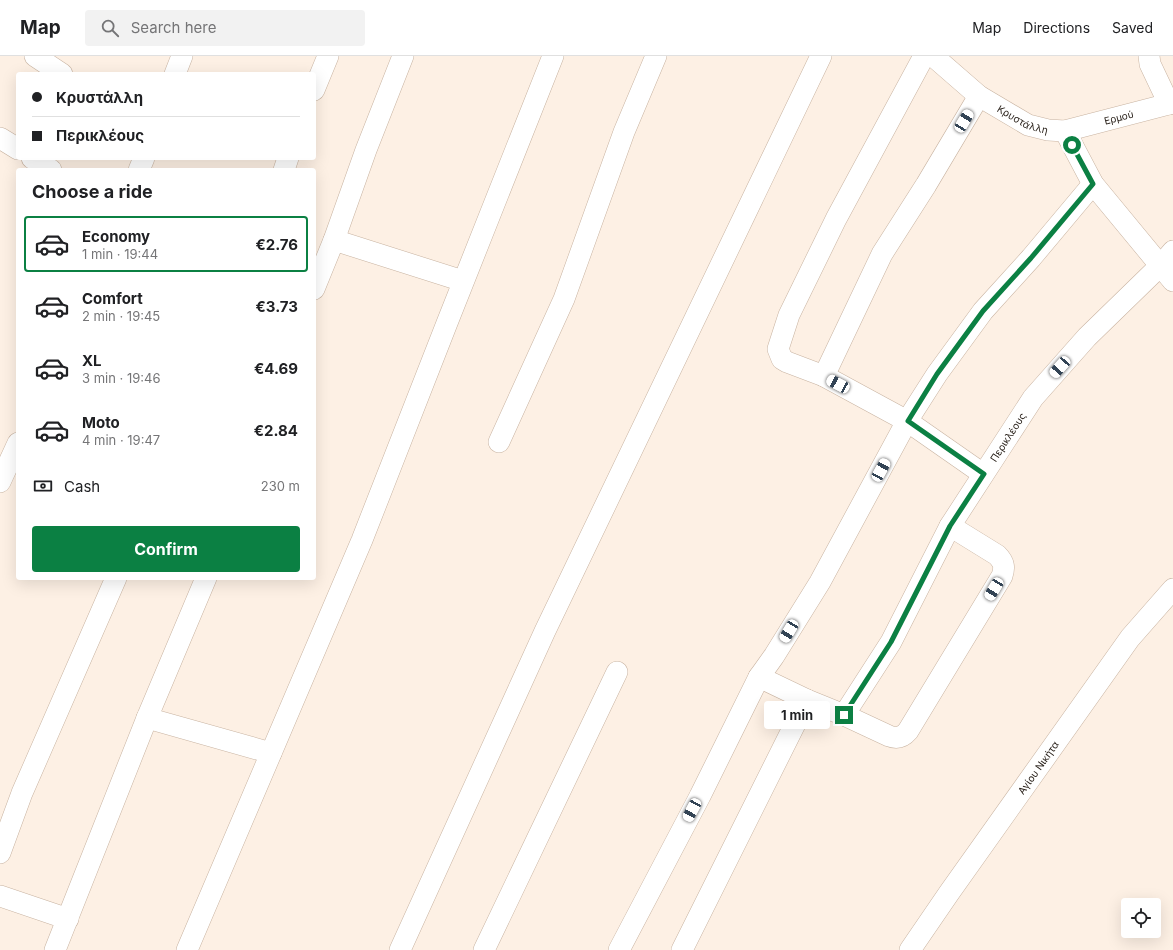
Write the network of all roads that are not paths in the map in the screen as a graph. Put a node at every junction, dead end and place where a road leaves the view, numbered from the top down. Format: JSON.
{"nodes":[{"id":1,"x":35,"y":56,"type":"edge"},
{"id":2,"x":182,"y":56,"type":"edge"},
{"id":3,"x":328,"y":56,"type":"edge"},
{"id":4,"x":403,"y":56,"type":"edge"},
{"id":5,"x":553,"y":56,"type":"edge"},
{"id":6,"x":656,"y":56,"type":"edge"},
{"id":7,"x":821,"y":56,"type":"edge"},
{"id":8,"x":924,"y":56,"type":"edge"},
{"id":9,"x":933,"y":56,"type":"edge"},
{"id":10,"x":1149,"y":56,"type":"edge"},
{"id":11,"x":59,"y":72,"type":"edge"},
{"id":12,"x":176,"y":72,"type":"edge"},
{"id":13,"x":316,"y":85,"type":"edge"},
{"id":14,"x":978,"y":96,"type":"junction"},
{"id":15,"x":1171,"y":104,"type":"edge"},
{"id":16,"x":1066,"y":131,"type":"junction"},
{"id":17,"x":0,"y":138,"type":"edge"},
{"id":18,"x":16,"y":148,"type":"edge"},
{"id":19,"x":35,"y":160,"type":"edge"},
{"id":20,"x":48,"y":168,"type":"edge"},
{"id":21,"x":1093,"y":184,"type":"junction"},
{"id":22,"x":334,"y":240,"type":"junction"},
{"id":23,"x":1169,"y":265,"type":"edge"},
{"id":24,"x":463,"y":281,"type":"junction"},
{"id":25,"x":316,"y":283,"type":"edge"},
{"id":26,"x":824,"y":376,"type":"junction"},
{"id":27,"x":908,"y":421,"type":"junction"},
{"id":28,"x":499,"y":442,"type":"dead end"},
{"id":29,"x":16,"y":447,"type":"edge"},
{"id":30,"x":984,"y":474,"type":"junction"},
{"id":31,"x":0,"y":482,"type":"edge"},
{"id":32,"x":950,"y":526,"type":"junction"},
{"id":33,"x":115,"y":580,"type":"edge"},
{"id":34,"x":205,"y":580,"type":"edge"},
{"id":35,"x":1173,"y":590,"type":"edge"},
{"id":36,"x":617,"y":672,"type":"dead end"},
{"id":37,"x":759,"y":677,"type":"junction"},
{"id":38,"x":807,"y":700,"type":"junction"},
{"id":39,"x":844,"y":715,"type":"junction"},
{"id":40,"x":147,"y":718,"type":"junction"},
{"id":41,"x":271,"y":753,"type":"junction"},
{"id":42,"x":0,"y":853,"type":"edge"},
{"id":43,"x":0,"y":896,"type":"edge"},
{"id":44,"x":68,"y":919,"type":"junction"},
{"id":45,"x":55,"y":950,"type":"edge"},
{"id":46,"x":187,"y":950,"type":"edge"},
{"id":47,"x":400,"y":950,"type":"edge"},
{"id":48,"x":484,"y":950,"type":"edge"},
{"id":49,"x":620,"y":950,"type":"edge"},
{"id":50,"x":682,"y":950,"type":"edge"},
{"id":51,"x":910,"y":950,"type":"edge"}],
"edges":[{"from":1,"to":11,"type":"street"},
{"from":2,"to":12,"type":"street"},
{"from":3,"to":13,"type":"street"},
{"from":4,"to":22,"type":"street"},
{"from":5,"to":24,"type":"street"},
{"from":6,"to":28,"type":"street"},
{"from":7,"to":47,"type":"street"},
{"from":8,"to":26,"type":"street"},
{"from":9,"to":14,"type":"street","name":"Κρυστάλλη"},
{"from":10,"to":15,"type":"street"},
{"from":14,"to":16,"type":"street","name":"Κρυστάλλη"},
{"from":14,"to":26,"type":"street"},
{"from":15,"to":16,"type":"street","name":"Ερμού"},
{"from":16,"to":21,"type":"street"},
{"from":17,"to":18,"type":"street"},
{"from":19,"to":20,"type":"street"},
{"from":21,"to":23,"type":"street"},
{"from":21,"to":27,"type":"street"},
{"from":22,"to":24,"type":"street"},
{"from":22,"to":25,"type":"street"},
{"from":23,"to":30,"type":"street","name":"Περικλέους"},
{"from":24,"to":41,"type":"street"},
{"from":26,"to":27,"type":"street"},
{"from":27,"to":30,"type":"street"},
{"from":27,"to":37,"type":"street"},
{"from":29,"to":31,"type":"street"},
{"from":30,"to":32,"type":"street","name":"Περικλέους"},
{"from":32,"to":39,"type":"street","name":"Περικλέους"},
{"from":32,"to":39,"type":"street"},
{"from":33,"to":42,"type":"street"},
{"from":34,"to":40,"type":"street"},
{"from":35,"to":51,"type":"street","name":"Αγίου Νικήτα"},
{"from":36,"to":48,"type":"street"},
{"from":37,"to":38,"type":"street"},
{"from":37,"to":49,"type":"street"},
{"from":38,"to":39,"type":"street"},
{"from":38,"to":50,"type":"street"},
{"from":40,"to":41,"type":"street"},
{"from":40,"to":44,"type":"street"},
{"from":41,"to":46,"type":"street"},
{"from":43,"to":44,"type":"street"},
{"from":44,"to":45,"type":"street"}]}
